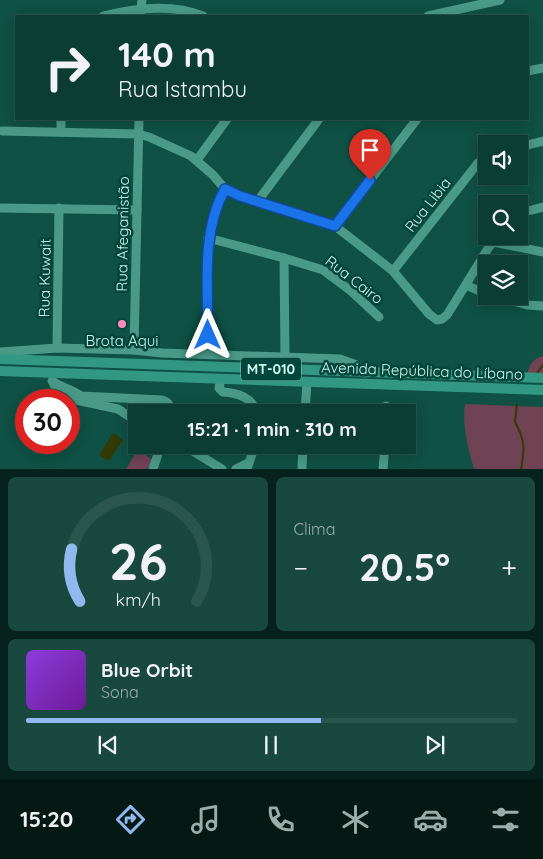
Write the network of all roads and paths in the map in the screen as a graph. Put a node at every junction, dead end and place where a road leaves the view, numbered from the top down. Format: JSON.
{"nodes":[{"id":1,"x":500,"y":0,"type":"edge"},
{"id":2,"x":486,"y":1,"type":"edge"},
{"id":3,"x":140,"y":8,"type":"edge"},
{"id":4,"x":108,"y":15,"type":"edge"},
{"id":5,"x":200,"y":15,"type":"edge"},
{"id":6,"x":432,"y":15,"type":"edge"},
{"id":7,"x":543,"y":68,"type":"edge"},
{"id":8,"x":529,"y":70,"type":"edge"},
{"id":9,"x":61,"y":120,"type":"edge"},
{"id":10,"x":140,"y":120,"type":"edge"},
{"id":11,"x":226,"y":120,"type":"edge"},
{"id":12,"x":318,"y":120,"type":"edge"},
{"id":13,"x":416,"y":120,"type":"edge"},
{"id":14,"x":2,"y":131,"type":"dead end"},
{"id":15,"x":61,"y":132,"type":"junction"},
{"id":16,"x":138,"y":134,"type":"junction"},
{"id":17,"x":543,"y":141,"type":"edge"},
{"id":18,"x":528,"y":145,"type":"edge"},
{"id":19,"x":197,"y":160,"type":"junction"},
{"id":20,"x":478,"y":162,"type":"edge"},
{"id":21,"x":225,"y":189,"type":"junction"},
{"id":22,"x":257,"y":202,"type":"junction"},
{"id":23,"x":543,"y":207,"type":"edge"},
{"id":24,"x":0,"y":208,"type":"edge"},
{"id":25,"x":60,"y":208,"type":"junction"},
{"id":26,"x":137,"y":210,"type":"junction"},
{"id":27,"x":528,"y":211,"type":"edge"},
{"id":28,"x":335,"y":226,"type":"junction"},
{"id":29,"x":208,"y":238,"type":"junction"},
{"id":30,"x":492,"y":245,"type":"edge"},
{"id":31,"x":518,"y":245,"type":"edge"},
{"id":32,"x":543,"y":252,"type":"edge"},
{"id":33,"x":284,"y":258,"type":"junction"},
{"id":34,"x":393,"y":271,"type":"junction"},
{"id":35,"x":466,"y":285,"type":"junction"},
{"id":36,"x":478,"y":290,"type":"edge"},
{"id":37,"x":527,"y":305,"type":"edge"},
{"id":38,"x":543,"y":306,"type":"edge"},
{"id":39,"x":379,"y":317,"type":"dead end"},
{"id":40,"x":57,"y":348,"type":"junction"},
{"id":41,"x":134,"y":350,"type":"junction"},
{"id":42,"x":0,"y":352,"type":"edge"},
{"id":43,"x":162,"y":353,"type":"junction"},
{"id":44,"x":208,"y":354,"type":"junction"},
{"id":45,"x":285,"y":357,"type":"junction"},
{"id":46,"x":0,"y":359,"type":"edge"},
{"id":47,"x":162,"y":364,"type":"junction"},
{"id":48,"x":0,"y":371,"type":"edge"},
{"id":49,"x":366,"y":373,"type":"junction"},
{"id":50,"x":50,"y":377,"type":"junction"},
{"id":51,"x":543,"y":378,"type":"edge"},
{"id":52,"x":221,"y":379,"type":"junction"},
{"id":53,"x":307,"y":382,"type":"junction"},
{"id":54,"x":543,"y":390,"type":"edge"},
{"id":55,"x":169,"y":404,"type":"edge"},
{"id":56,"x":253,"y":404,"type":"edge"},
{"id":57,"x":306,"y":404,"type":"edge"},
{"id":58,"x":128,"y":415,"type":"edge"},
{"id":59,"x":158,"y":454,"type":"edge"},
{"id":60,"x":198,"y":454,"type":"edge"},
{"id":61,"x":251,"y":454,"type":"edge"},
{"id":62,"x":303,"y":454,"type":"edge"},
{"id":63,"x":384,"y":454,"type":"edge"},
{"id":64,"x":247,"y":466,"type":"edge"},
{"id":65,"x":153,"y":469,"type":"edge"},
{"id":66,"x":222,"y":469,"type":"edge"},
{"id":67,"x":236,"y":469,"type":"edge"},
{"id":68,"x":302,"y":469,"type":"edge"},
{"id":69,"x":383,"y":469,"type":"edge"}],
"edges":[{"from":1,"to":2,"type":"street"},
{"from":2,"to":6,"type":"street"},
{"from":3,"to":4,"type":"street"},
{"from":3,"to":5,"type":"street"},
{"from":7,"to":8,"type":"street"},
{"from":9,"to":15,"type":"street"},
{"from":10,"to":16,"type":"street","name":"Rua Afeganistão"},
{"from":11,"to":19,"type":"street"},
{"from":12,"to":22,"type":"street"},
{"from":13,"to":28,"type":"street"},
{"from":14,"to":15,"type":"street"},
{"from":15,"to":16,"type":"street"},
{"from":16,"to":19,"type":"street"},
{"from":16,"to":26,"type":"street","name":"Rua Afeganistão"},
{"from":17,"to":18,"type":"street"},
{"from":19,"to":21,"type":"street"},
{"from":20,"to":34,"type":"street","name":"Rua Libia"},
{"from":21,"to":22,"type":"street"},
{"from":21,"to":29,"type":"street"},
{"from":22,"to":28,"type":"street"},
{"from":23,"to":27,"type":"street"},
{"from":24,"to":25,"type":"street"},
{"from":25,"to":26,"type":"street"},
{"from":25,"to":40,"type":"street","name":"Rua Kuwait"},
{"from":26,"to":41,"type":"street","name":"Rua Afeganistão"},
{"from":28,"to":34,"type":"street"},
{"from":29,"to":33,"type":"street","name":"Rua Cairo"},
{"from":29,"to":44,"type":"street"},
{"from":30,"to":35,"type":"street"},
{"from":31,"to":32,"type":"street"},
{"from":33,"to":39,"type":"street","name":"Rua Cairo"},
{"from":33,"to":45,"type":"street"},
{"from":34,"to":35,"type":"street"},
{"from":35,"to":36,"type":"street"},
{"from":37,"to":38,"type":"street"},
{"from":40,"to":41,"type":"street","name":"Avenida República do Líbano"},
{"from":40,"to":42,"type":"street","name":"Avenida República do Líbano"},
{"from":41,"to":43,"type":"street","name":"Avenida República do Líbano"},
{"from":43,"to":44,"type":"street","name":"Avenida República do Líbano"},
{"from":43,"to":47,"type":"street"},
{"from":44,"to":45,"type":"street","name":"Avenida República do Líbano"},
{"from":45,"to":49,"type":"street","name":"Avenida República do Líbano"},
{"from":46,"to":47,"type":"main road","name":"Avenida República do Líbano","number":"MT-010"},
{"from":47,"to":49,"type":"main road","name":"Avenida República do Líbano","number":"MT-010"},
{"from":48,"to":50,"type":"main road","name":"Avenida República do Líbano","number":"MT-010"},
{"from":49,"to":51,"type":"main road","name":"Avenida República do Líbano","number":"MT-010"},
{"from":50,"to":52,"type":"main road","name":"Avenida República do Líbano","number":"MT-010"},
{"from":50,"to":55,"type":"street"},
{"from":50,"to":58,"type":"street"},
{"from":52,"to":53,"type":"main road","name":"Avenida República do Líbano","number":"MT-010"},
{"from":52,"to":56,"type":"street"},
{"from":53,"to":54,"type":"main road","name":"Avenida República do Líbano","number":"MT-010"},
{"from":53,"to":57,"type":"street"},
{"from":59,"to":65,"type":"street"},
{"from":60,"to":66,"type":"street"},
{"from":61,"to":64,"type":"street"},
{"from":62,"to":68,"type":"street"},
{"from":63,"to":69,"type":"street"},
{"from":64,"to":67,"type":"street"}]}
